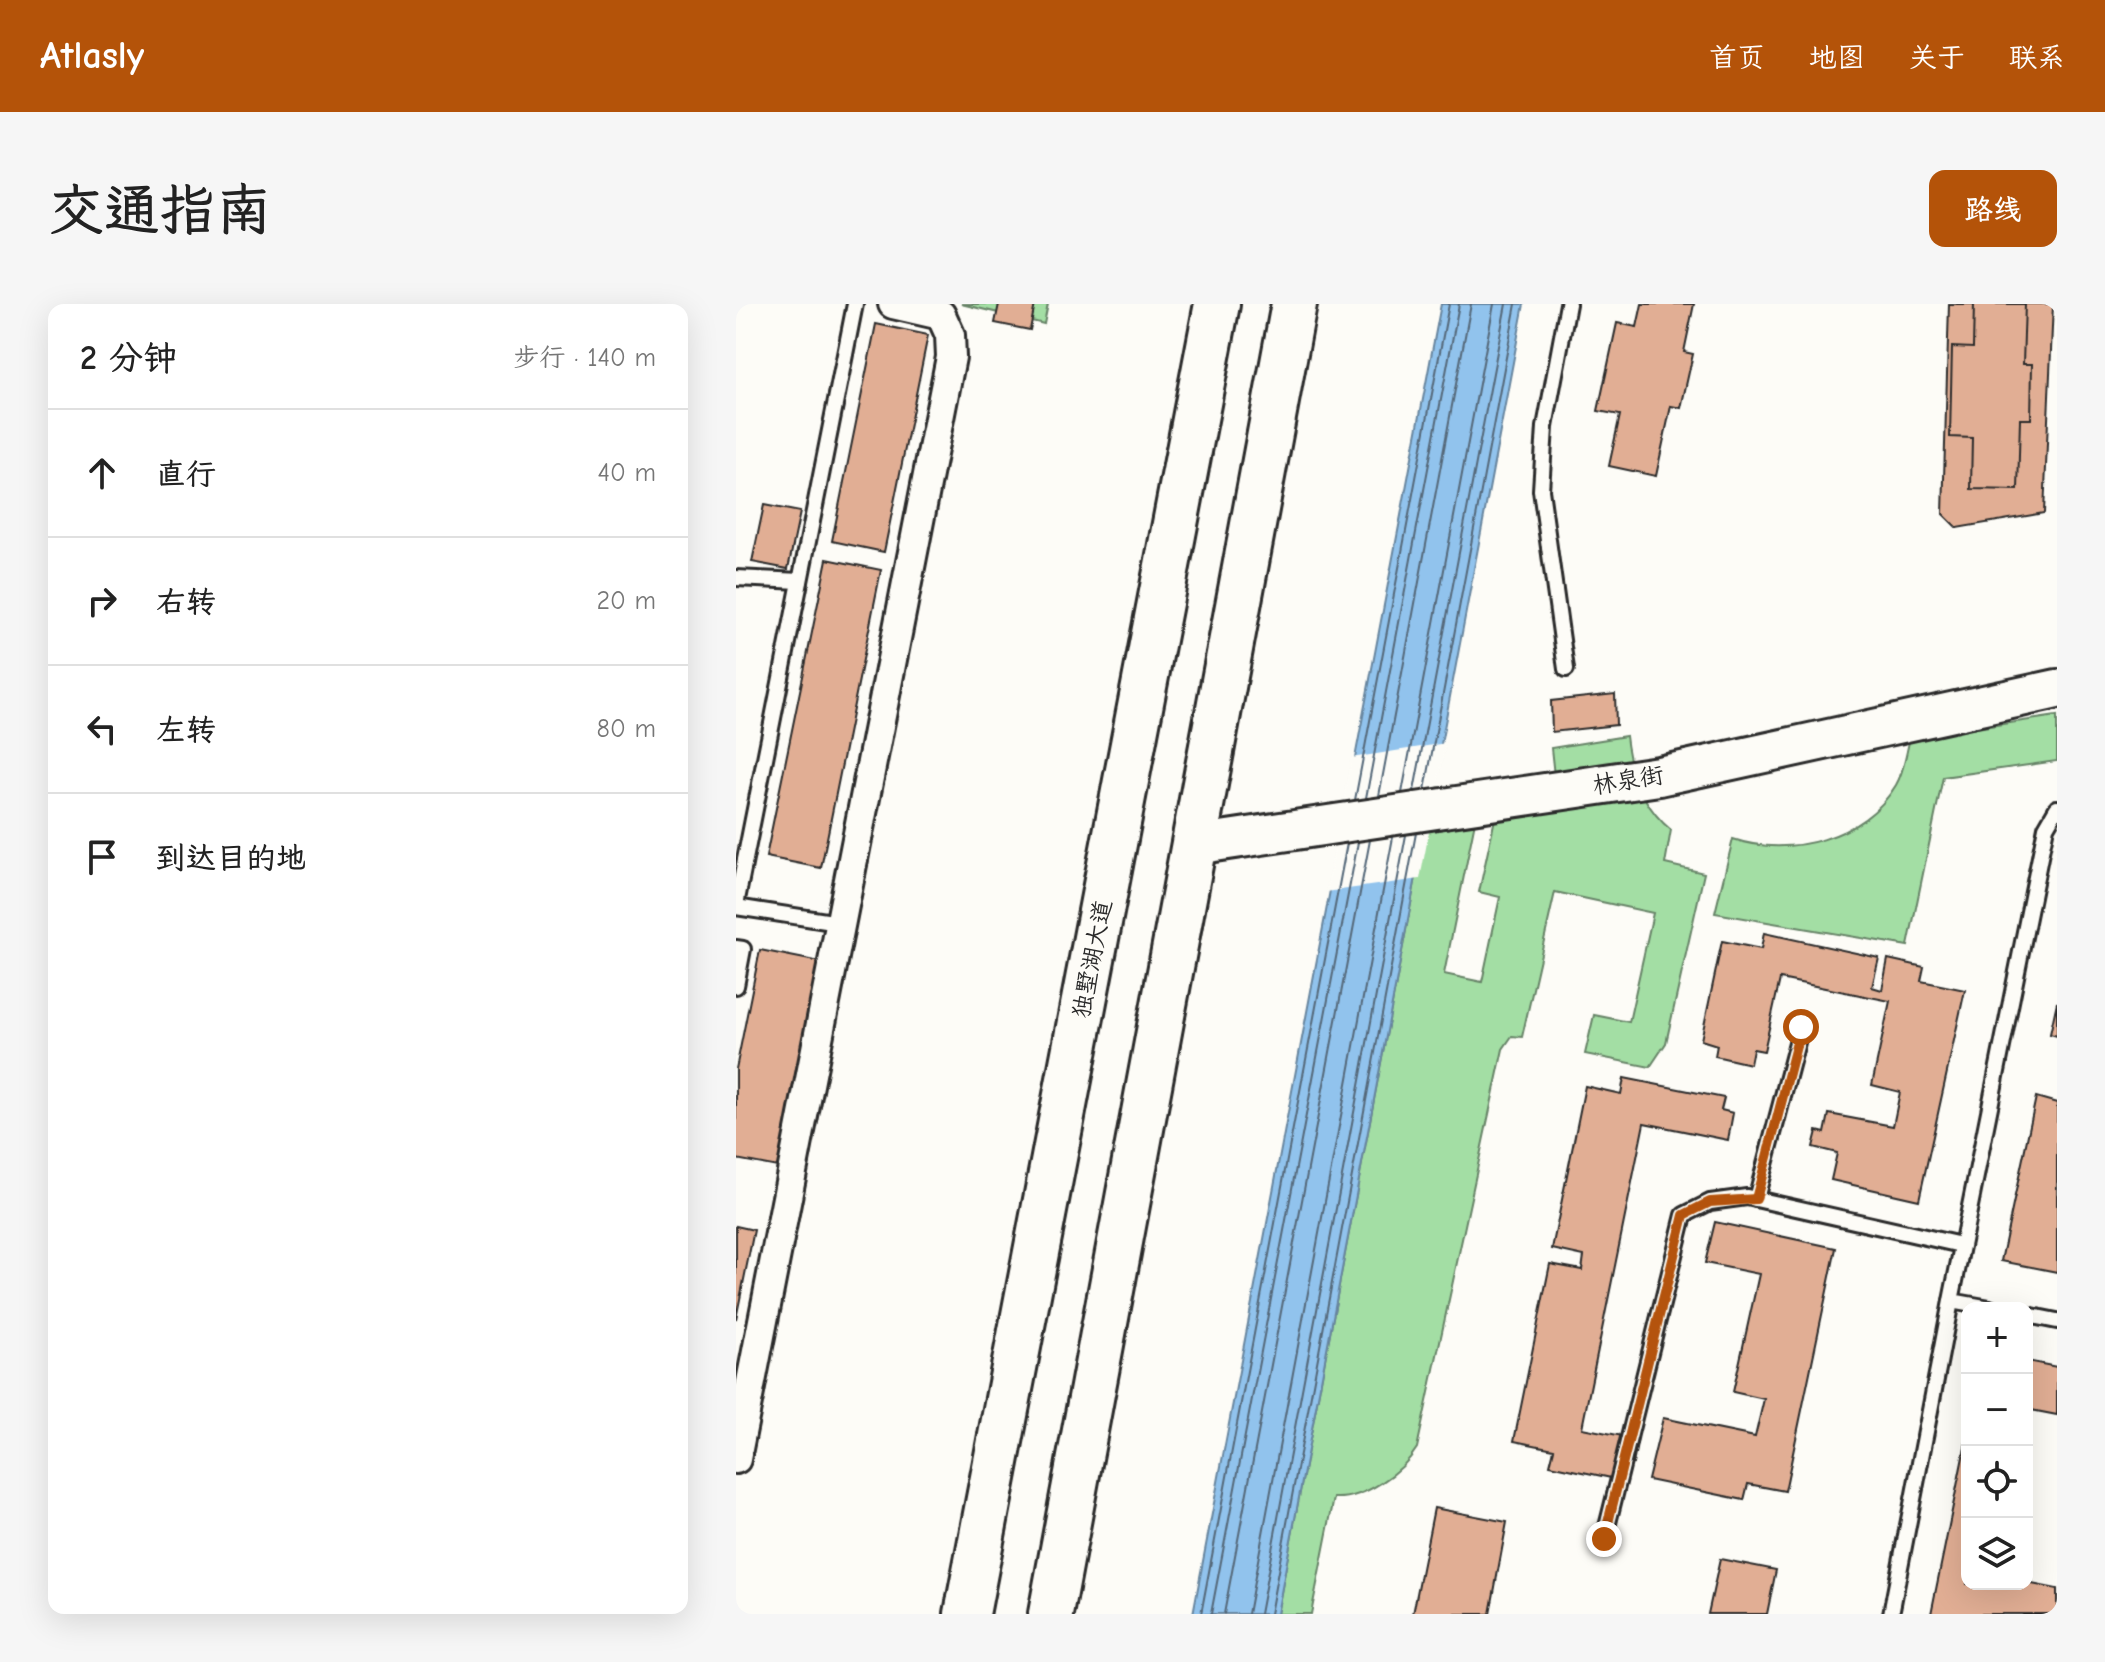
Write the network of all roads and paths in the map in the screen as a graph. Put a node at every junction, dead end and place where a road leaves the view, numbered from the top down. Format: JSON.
{"nodes":[{"id":1,"x":855,"y":304,"type":"edge"},
{"id":2,"x":893,"y":304,"type":"edge"},
{"id":3,"x":1217,"y":304,"type":"edge"},
{"id":4,"x":1294,"y":304,"type":"edge"},
{"id":5,"x":1568,"y":304,"type":"edge"},
{"id":6,"x":736,"y":578,"type":"edge"},
{"id":7,"x":800,"y":581,"type":"junction"},
{"id":8,"x":1566,"y":669,"type":"dead end"},
{"id":9,"x":2057,"y":689,"type":"edge"},
{"id":10,"x":2057,"y":808,"type":"edge"},
{"id":11,"x":1194,"y":845,"type":"junction"},
{"id":12,"x":740,"y":862,"type":"edge"},
{"id":13,"x":736,"y":906,"type":"edge"},
{"id":14,"x":839,"y":923,"type":"junction"},
{"id":15,"x":736,"y":948,"type":"edge"},
{"id":16,"x":736,"y":986,"type":"edge"},
{"id":17,"x":1801,"y":1027,"type":"dead end"},
{"id":18,"x":1756,"y":1199,"type":"junction"},
{"id":19,"x":1961,"y":1245,"type":"junction"},
{"id":20,"x":1951,"y":1301,"type":"junction"},
{"id":21,"x":1961,"y":1303,"type":"edge"},
{"id":22,"x":2033,"y":1316,"type":"edge"},
{"id":23,"x":2057,"y":1321,"type":"edge"},
{"id":24,"x":736,"y":1459,"type":"edge"},
{"id":25,"x":1604,"y":1539,"type":"dead end"},
{"id":26,"x":967,"y":1614,"type":"edge"},
{"id":27,"x":1051,"y":1614,"type":"edge"},
{"id":28,"x":1891,"y":1614,"type":"edge"}],
"edges":[{"from":1,"to":7,"type":"lane"},
{"from":2,"to":14,"type":"street"},
{"from":3,"to":26,"type":"main road","name":"独墅湖大道"},
{"from":4,"to":11,"type":"main road"},
{"from":5,"to":8,"type":"lane"},
{"from":6,"to":7,"type":"lane"},
{"from":7,"to":12,"type":"lane"},
{"from":9,"to":11,"type":"main road","name":"林泉街"},
{"from":10,"to":19,"type":"lane"},
{"from":11,"to":27,"type":"main road"},
{"from":12,"to":13,"type":"lane"},
{"from":13,"to":14,"type":"lane"},
{"from":14,"to":24,"type":"street"},
{"from":15,"to":16,"type":"lane"},
{"from":17,"to":18,"type":"lane"},
{"from":18,"to":19,"type":"lane"},
{"from":18,"to":25,"type":"lane"},
{"from":19,"to":20,"type":"lane"},
{"from":20,"to":21,"type":"lane"},
{"from":20,"to":28,"type":"lane"},
{"from":22,"to":23,"type":"lane"}]}
